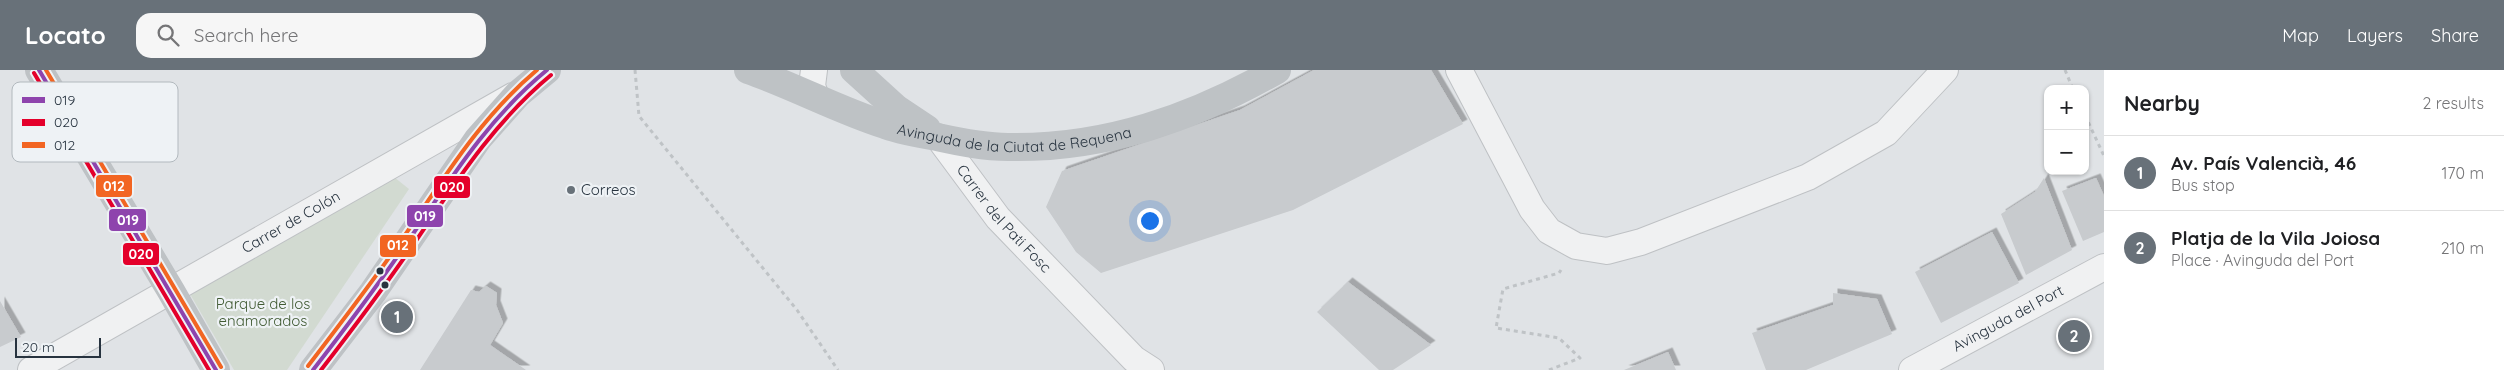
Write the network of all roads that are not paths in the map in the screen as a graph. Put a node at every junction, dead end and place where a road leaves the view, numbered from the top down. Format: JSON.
{"nodes":[{"id":1,"x":39,"y":70,"type":"edge"},
{"id":2,"x":547,"y":70,"type":"edge"},
{"id":3,"x":748,"y":70,"type":"edge"},
{"id":4,"x":814,"y":70,"type":"edge"},
{"id":5,"x":854,"y":70,"type":"edge"},
{"id":6,"x":1277,"y":70,"type":"edge"},
{"id":7,"x":1459,"y":70,"type":"edge"},
{"id":8,"x":1945,"y":70,"type":"edge"},
{"id":9,"x":46,"y":82,"type":"edge"},
{"id":10,"x":518,"y":94,"type":"junction"},
{"id":11,"x":816,"y":97,"type":"junction"},
{"id":12,"x":938,"y":137,"type":"junction"},
{"id":13,"x":94,"y":162,"type":"edge"},
{"id":14,"x":2104,"y":267,"type":"edge"},
{"id":15,"x":171,"y":291,"type":"junction"},
{"id":16,"x":356,"y":316,"type":"junction"},
{"id":17,"x":31,"y":370,"type":"edge"},
{"id":18,"x":216,"y":370,"type":"edge"},
{"id":19,"x":313,"y":370,"type":"edge"},
{"id":20,"x":331,"y":370,"type":"edge"},
{"id":21,"x":1151,"y":370,"type":"edge"},
{"id":22,"x":1912,"y":370,"type":"edge"}],
"edges":[{"from":1,"to":9,"type":"street"},
{"from":2,"to":10,"type":"street","name":"Carrer de Colón"},
{"from":3,"to":11,"type":"street","name":"Avinguda de la Ciutat de Requena"},
{"from":4,"to":11,"type":"street"},
{"from":5,"to":12,"type":"street","name":"Carrer del Pati Fosc"},
{"from":6,"to":12,"type":"street","name":"Avinguda de la Ciutat de Requena"},
{"from":7,"to":8,"type":"street"},
{"from":10,"to":15,"type":"street","name":"Carrer de Colón"},
{"from":10,"to":16,"type":"street"},
{"from":11,"to":12,"type":"street","name":"Avinguda de la Ciutat de Requena"},
{"from":12,"to":21,"type":"street","name":"Carrer del Pati Fosc"},
{"from":13,"to":15,"type":"street"},
{"from":14,"to":22,"type":"street","name":"Avinguda del Port"},
{"from":15,"to":17,"type":"street","name":"Carrer de Colón"},
{"from":15,"to":18,"type":"street"},
{"from":16,"to":19,"type":"street"},
{"from":16,"to":20,"type":"street"}]}
